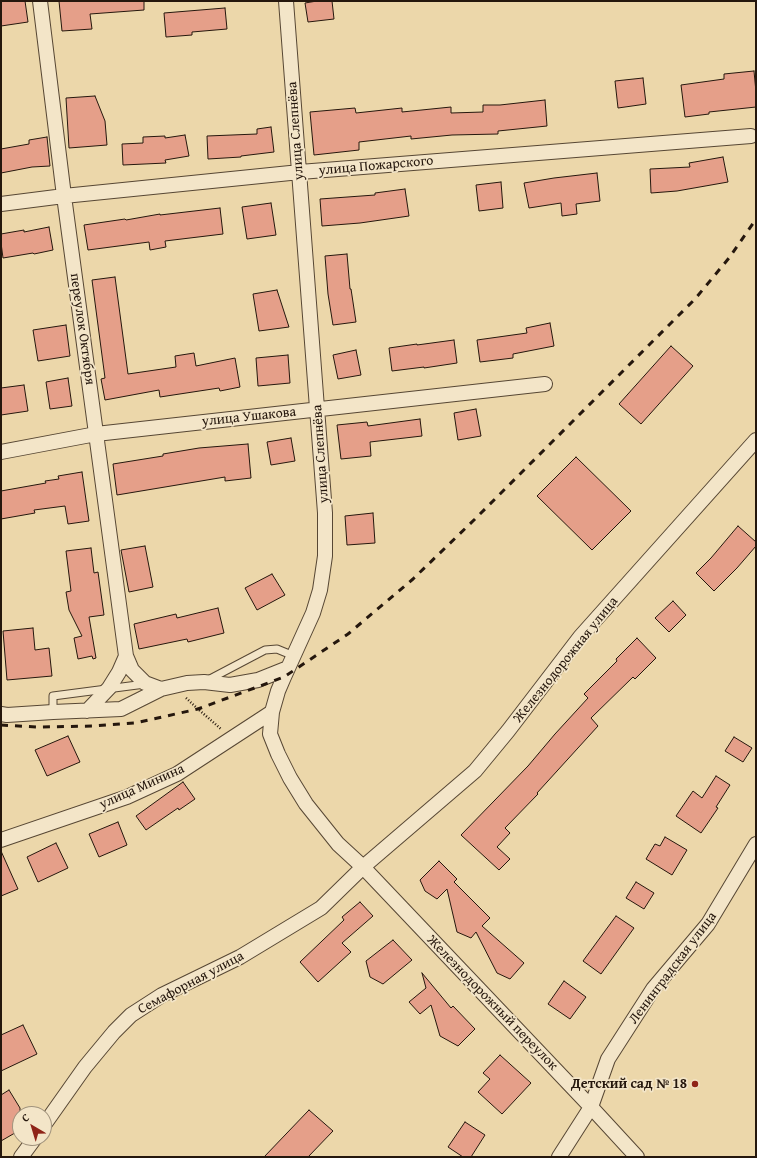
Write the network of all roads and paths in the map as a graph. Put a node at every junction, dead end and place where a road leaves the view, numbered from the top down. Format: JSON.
{"nodes":[{"id":1,"x":40,"y":1,"type":"edge"},
{"id":2,"x":286,"y":1,"type":"edge"},
{"id":3,"x":751,"y":136,"type":"dead end"},
{"id":4,"x":300,"y":172,"type":"junction"},
{"id":5,"x":64,"y":196,"type":"junction"},
{"id":6,"x":1,"y":204,"type":"edge"},
{"id":7,"x":546,"y":384,"type":"dead end"},
{"id":8,"x":318,"y":410,"type":"junction"},
{"id":9,"x":96,"y":434,"type":"junction"},
{"id":10,"x":756,"y":440,"type":"edge"},
{"id":11,"x":1,"y":452,"type":"edge"},
{"id":12,"x":126,"y":656,"type":"junction"},
{"id":13,"x":294,"y":656,"type":"junction"},
{"id":14,"x":288,"y":668,"type":"junction"},
{"id":15,"x":204,"y":682,"type":"junction"},
{"id":16,"x":146,"y":684,"type":"junction"},
{"id":17,"x":175,"y":686,"type":"junction"},
{"id":18,"x":109,"y":688,"type":"junction"},
{"id":19,"x":161,"y":689,"type":"junction"},
{"id":20,"x":87,"y":711,"type":"junction"},
{"id":21,"x":53,"y":712,"type":"junction"},
{"id":22,"x":272,"y":712,"type":"junction"},
{"id":23,"x":1,"y":714,"type":"edge"},
{"id":24,"x":232,"y":738,"type":"junction"},
{"id":25,"x":1,"y":840,"type":"edge"},
{"id":26,"x":756,"y":844,"type":"edge"},
{"id":27,"x":362,"y":867,"type":"junction"},
{"id":28,"x":591,"y":1106,"type":"junction"},
{"id":29,"x":52,"y":1114,"type":"edge"},
{"id":30,"x":29,"y":1146,"type":"edge"},
{"id":31,"x":21,"y":1157,"type":"edge"},
{"id":32,"x":559,"y":1157,"type":"edge"},
{"id":33,"x":637,"y":1157,"type":"edge"}],
"edges":[{"from":1,"to":5,"type":"street","name":"переулок Октября"},
{"from":2,"to":4,"type":"street","name":"улица Слепнёва"},
{"from":3,"to":4,"type":"street","name":"улица Пожарского"},
{"from":4,"to":5,"type":"street","name":"улица Пожарского"},
{"from":4,"to":8,"type":"street","name":"улица Слепнёва"},
{"from":5,"to":6,"type":"street","name":"улица Пожарского"},
{"from":5,"to":9,"type":"street","name":"переулок Октября"},
{"from":7,"to":8,"type":"street","name":"улица Ушакова"},
{"from":8,"to":9,"type":"street","name":"улица Ушакова"},
{"from":8,"to":13,"type":"street","name":"улица Слепнёва"},
{"from":9,"to":11,"type":"street","name":"улица Ушакова"},
{"from":9,"to":12,"type":"street","name":"переулок Октября"},
{"from":10,"to":27,"type":"street","name":"Железнодорожная улица"},
{"from":12,"to":16,"type":"street","name":"переулок Октября"},
{"from":12,"to":18,"type":"street"},
{"from":13,"to":14,"type":"street","name":"улица Слепнёва"},
{"from":13,"to":15,"type":"lane"},
{"from":14,"to":15,"type":"street"},
{"from":14,"to":22,"type":"street","name":"улица Слепнёва"},
{"from":15,"to":17,"type":"street"},
{"from":16,"to":18,"type":"lane"},
{"from":16,"to":19,"type":"street","name":"переулок Октября"},
{"from":17,"to":19,"type":"street"},
{"from":17,"to":24,"type":"path"},
{"from":18,"to":20,"type":"street"},
{"from":18,"to":21,"type":"lane"},
{"from":19,"to":20,"type":"street"},
{"from":20,"to":21,"type":"street"},
{"from":21,"to":23,"type":"street"},
{"from":22,"to":24,"type":"street","name":"улица Минина"},
{"from":22,"to":27,"type":"street","name":"улица Слепнёва"},
{"from":24,"to":25,"type":"street","name":"улица Минина"},
{"from":26,"to":28,"type":"street","name":"Ленинградская улица"},
{"from":27,"to":28,"type":"street","name":"Железнодорожный переулок"},
{"from":27,"to":29,"type":"street","name":"Семафорная улица"},
{"from":28,"to":32,"type":"street","name":"Ленинградская улица"},
{"from":28,"to":33,"type":"street","name":"Железнодорожный переулок"},
{"from":30,"to":31,"type":"street"}]}
